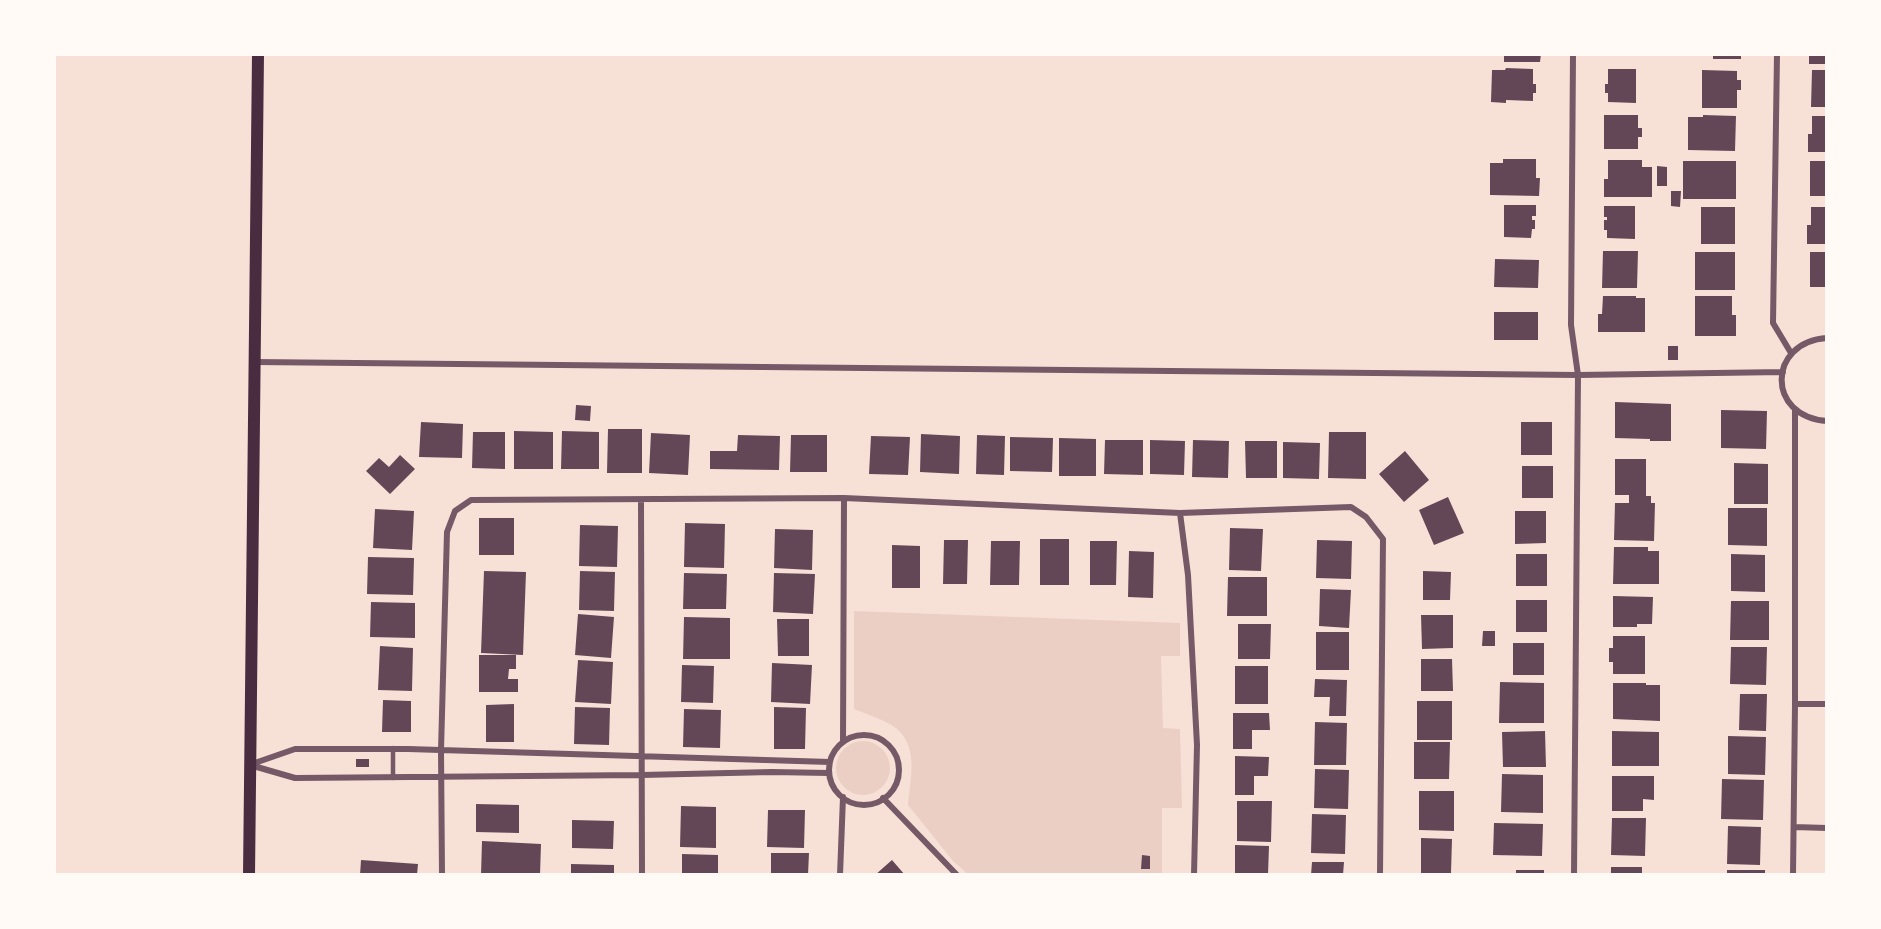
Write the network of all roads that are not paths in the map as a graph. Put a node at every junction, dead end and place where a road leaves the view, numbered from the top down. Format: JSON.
{"nodes":[{"id":1,"x":258,"y":54,"type":"edge"},
{"id":2,"x":1573,"y":54,"type":"edge"},
{"id":3,"x":1777,"y":54,"type":"edge"},
{"id":4,"x":1827,"y":338,"type":"edge"},
{"id":5,"x":1791,"y":353,"type":"junction"},
{"id":6,"x":253,"y":362,"type":"junction"},
{"id":7,"x":1783,"y":372,"type":"junction"},
{"id":8,"x":1578,"y":375,"type":"junction"},
{"id":9,"x":1795,"y":409,"type":"junction"},
{"id":10,"x":1827,"y":422,"type":"edge"},
{"id":11,"x":844,"y":498,"type":"junction"},
{"id":12,"x":641,"y":500,"type":"junction"},
{"id":13,"x":1180,"y":513,"type":"junction"},
{"id":14,"x":1795,"y":704,"type":"junction"},
{"id":15,"x":1827,"y":704,"type":"edge"},
{"id":16,"x":843,"y":742,"type":"junction"},
{"id":17,"x":393,"y":748,"type":"junction"},
{"id":18,"x":441,"y":750,"type":"junction"},
{"id":19,"x":642,"y":758,"type":"junction"},
{"id":20,"x":830,"y":762,"type":"junction"},
{"id":21,"x":249,"y":765,"type":"junction"},
{"id":22,"x":829,"y":773,"type":"junction"},
{"id":23,"x":642,"y":775,"type":"junction"},
{"id":24,"x":441,"y":777,"type":"junction"},
{"id":25,"x":393,"y":778,"type":"junction"},
{"id":26,"x":843,"y":797,"type":"junction"},
{"id":27,"x":883,"y":798,"type":"junction"},
{"id":28,"x":1794,"y":827,"type":"junction"},
{"id":29,"x":1827,"y":828,"type":"edge"},
{"id":30,"x":249,"y":875,"type":"edge"},
{"id":31,"x":442,"y":875,"type":"edge"},
{"id":32,"x":642,"y":875,"type":"edge"},
{"id":33,"x":840,"y":875,"type":"edge"},
{"id":34,"x":957,"y":875,"type":"edge"},
{"id":35,"x":1194,"y":875,"type":"edge"},
{"id":36,"x":1380,"y":875,"type":"edge"},
{"id":37,"x":1574,"y":875,"type":"edge"},
{"id":38,"x":1793,"y":875,"type":"edge"}],
"edges":[{"from":1,"to":6,"type":"main road"},
{"from":2,"to":8,"type":"street"},
{"from":3,"to":5,"type":"street"},
{"from":4,"to":5,"type":"street"},
{"from":5,"to":7,"type":"street"},
{"from":6,"to":8,"type":"street"},
{"from":6,"to":21,"type":"main road"},
{"from":7,"to":8,"type":"street"},
{"from":7,"to":9,"type":"street"},
{"from":8,"to":37,"type":"street"},
{"from":9,"to":10,"type":"street"},
{"from":9,"to":14,"type":"street"},
{"from":11,"to":12,"type":"street"},
{"from":11,"to":13,"type":"street"},
{"from":11,"to":16,"type":"street"},
{"from":12,"to":18,"type":"street"},
{"from":12,"to":19,"type":"street"},
{"from":13,"to":35,"type":"street"},
{"from":13,"to":36,"type":"street"},
{"from":14,"to":15,"type":"street"},
{"from":14,"to":28,"type":"street"},
{"from":16,"to":20,"type":"street"},
{"from":16,"to":27,"type":"street"},
{"from":17,"to":18,"type":"street"},
{"from":17,"to":21,"type":"street"},
{"from":17,"to":25,"type":"lane"},
{"from":18,"to":19,"type":"street"},
{"from":18,"to":24,"type":"street"},
{"from":19,"to":20,"type":"street"},
{"from":19,"to":23,"type":"street"},
{"from":20,"to":22,"type":"street"},
{"from":21,"to":25,"type":"street"},
{"from":21,"to":30,"type":"main road"},
{"from":22,"to":23,"type":"street"},
{"from":22,"to":26,"type":"street"},
{"from":23,"to":24,"type":"street"},
{"from":23,"to":32,"type":"street"},
{"from":24,"to":25,"type":"street"},
{"from":24,"to":31,"type":"street"},
{"from":26,"to":27,"type":"street"},
{"from":26,"to":33,"type":"street"},
{"from":27,"to":34,"type":"street"},
{"from":28,"to":29,"type":"street"},
{"from":28,"to":38,"type":"street"}]}
